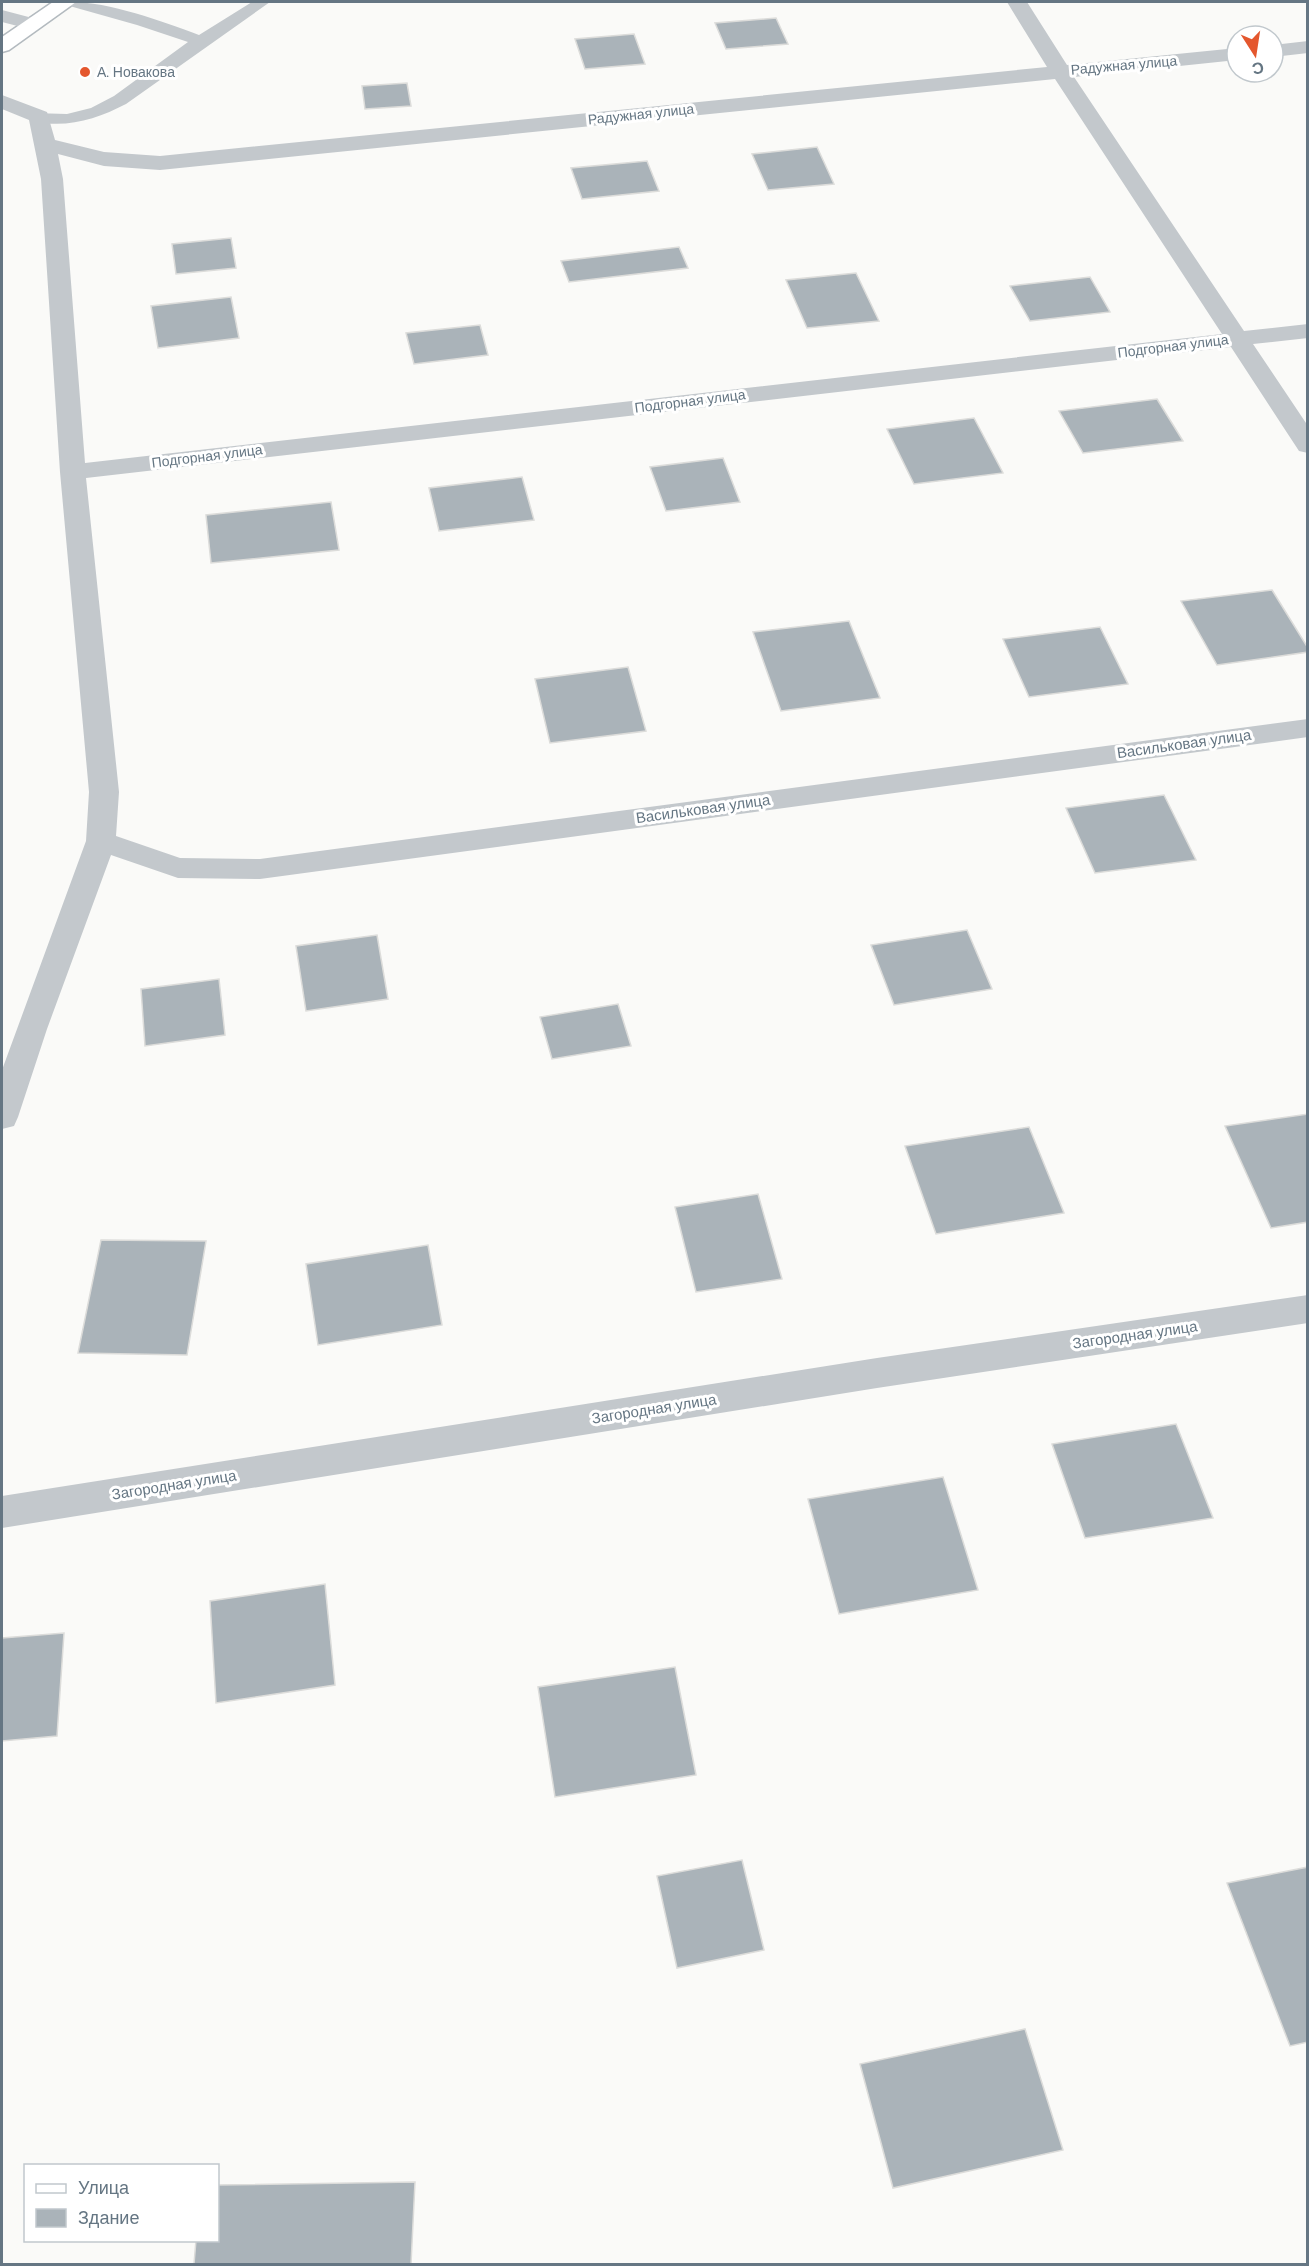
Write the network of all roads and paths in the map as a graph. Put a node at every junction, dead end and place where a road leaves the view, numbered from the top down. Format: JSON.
{"nodes":[{"id":1,"x":66,"y":2,"type":"edge"},
{"id":2,"x":72,"y":2,"type":"edge"},
{"id":3,"x":262,"y":2,"type":"edge"},
{"id":4,"x":1017,"y":2,"type":"edge"},
{"id":5,"x":2,"y":16,"type":"edge"},
{"id":6,"x":33,"y":24,"type":"junction"},
{"id":7,"x":201,"y":41,"type":"junction"},
{"id":8,"x":2,"y":46,"type":"edge"},
{"id":9,"x":1308,"y":47,"type":"edge"},
{"id":10,"x":1285,"y":50,"type":"edge"},
{"id":11,"x":1225,"y":55,"type":"edge"},
{"id":12,"x":1060,"y":71,"type":"junction"},
{"id":13,"x":2,"y":101,"type":"edge"},
{"id":14,"x":39,"y":117,"type":"junction"},
{"id":15,"x":46,"y":144,"type":"junction"},
{"id":16,"x":1308,"y":331,"type":"edge"},
{"id":17,"x":1239,"y":339,"type":"junction"},
{"id":18,"x":1308,"y":446,"type":"edge"},
{"id":19,"x":73,"y":472,"type":"junction"},
{"id":20,"x":1308,"y":728,"type":"edge"},
{"id":21,"x":101,"y":841,"type":"junction"},
{"id":22,"x":2,"y":1117,"type":"edge"},
{"id":23,"x":1308,"y":1309,"type":"edge"},
{"id":24,"x":2,"y":1512,"type":"edge"}],
"edges":[{"from":1,"to":6,"type":"main road"},
{"from":2,"to":7,"type":"lane"},
{"from":3,"to":7,"type":"lane"},
{"from":4,"to":12,"type":"street"},
{"from":5,"to":6,"type":"street"},
{"from":6,"to":8,"type":"main road"},
{"from":7,"to":14,"type":"lane"},
{"from":9,"to":10,"type":"street"},
{"from":11,"to":12,"type":"street","name":"Радужная улица"},
{"from":12,"to":15,"type":"street","name":"Радужная улица"},
{"from":12,"to":17,"type":"street"},
{"from":13,"to":14,"type":"street"},
{"from":14,"to":15,"type":"street"},
{"from":15,"to":19,"type":"street"},
{"from":16,"to":17,"type":"street","name":"Подгорная улица"},
{"from":17,"to":18,"type":"street"},
{"from":17,"to":19,"type":"street","name":"Подгорная улица"},
{"from":19,"to":21,"type":"street"},
{"from":20,"to":21,"type":"street","name":"Васильковая улица"},
{"from":21,"to":22,"type":"street"},
{"from":23,"to":24,"type":"street","name":"Загородная улица"}]}
